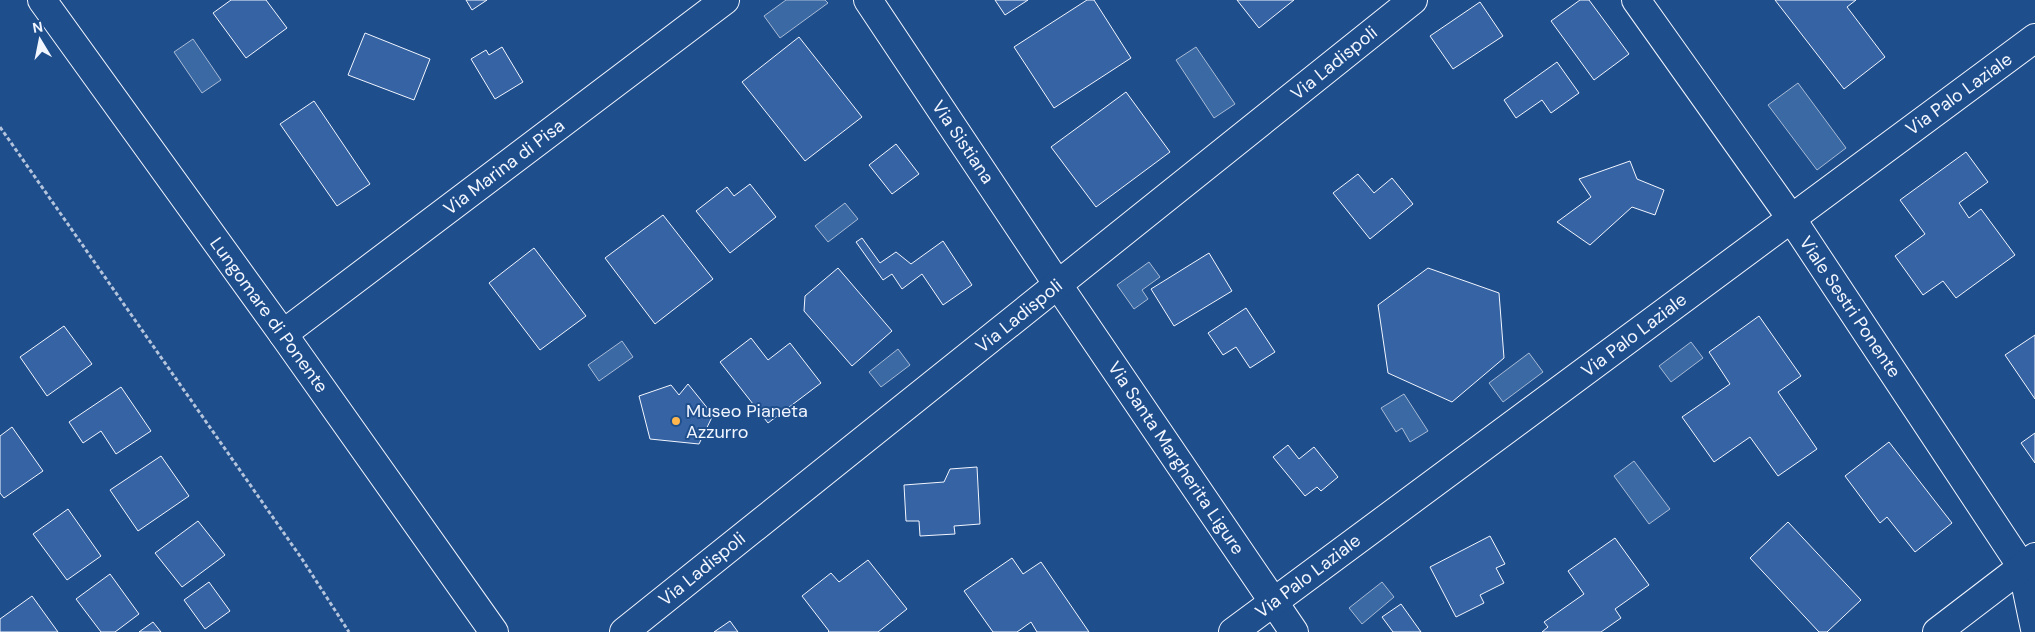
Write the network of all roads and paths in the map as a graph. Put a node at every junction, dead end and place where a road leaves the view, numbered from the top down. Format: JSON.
{"nodes":[{"id":1,"x":42,"y":0,"type":"edge"},
{"id":2,"x":725,"y":0,"type":"edge"},
{"id":3,"x":868,"y":0,"type":"edge"},
{"id":4,"x":1412,"y":0,"type":"edge"},
{"id":5,"x":1636,"y":0,"type":"edge"},
{"id":6,"x":2035,"y":38,"type":"edge"},
{"id":7,"x":0,"y":127,"type":"edge"},
{"id":8,"x":1791,"y":218,"type":"junction"},
{"id":9,"x":1058,"y":285,"type":"junction"},
{"id":10,"x":283,"y":334,"type":"junction"},
{"id":11,"x":2029,"y":562,"type":"edge"},
{"id":12,"x":1274,"y":601,"type":"junction"},
{"id":13,"x":2035,"y":629,"type":"edge"},
{"id":14,"x":349,"y":632,"type":"edge"},
{"id":15,"x":494,"y":632,"type":"edge"},
{"id":16,"x":624,"y":632,"type":"edge"},
{"id":17,"x":1233,"y":632,"type":"edge"},
{"id":18,"x":1294,"y":632,"type":"edge"},
{"id":19,"x":1937,"y":632,"type":"edge"}],
"edges":[{"from":1,"to":10,"type":"street","name":"Lungomare di Ponente"},
{"from":2,"to":10,"type":"street","name":"Via Marina di Pisa"},
{"from":3,"to":9,"type":"street","name":"Via Sistiana"},
{"from":4,"to":9,"type":"street","name":"Via Ladispoli"},
{"from":5,"to":8,"type":"street","name":"Viale Sestri Ponente"},
{"from":6,"to":8,"type":"street","name":"Via Palo Laziale"},
{"from":7,"to":14,"type":"path"},
{"from":8,"to":11,"type":"street","name":"Viale Sestri Ponente"},
{"from":8,"to":12,"type":"street","name":"Via Palo Laziale"},
{"from":9,"to":12,"type":"street","name":"Via Santa Margherita Ligure"},
{"from":9,"to":16,"type":"street","name":"Via Ladispoli"},
{"from":10,"to":15,"type":"street","name":"Lungomare di Ponente"},
{"from":11,"to":13,"type":"street","name":"Viale Sestri Ponente"},
{"from":11,"to":19,"type":"street"},
{"from":12,"to":17,"type":"street","name":"Via Palo Laziale"},
{"from":12,"to":18,"type":"street","name":"Via Santa Margherita Ligure"}]}
